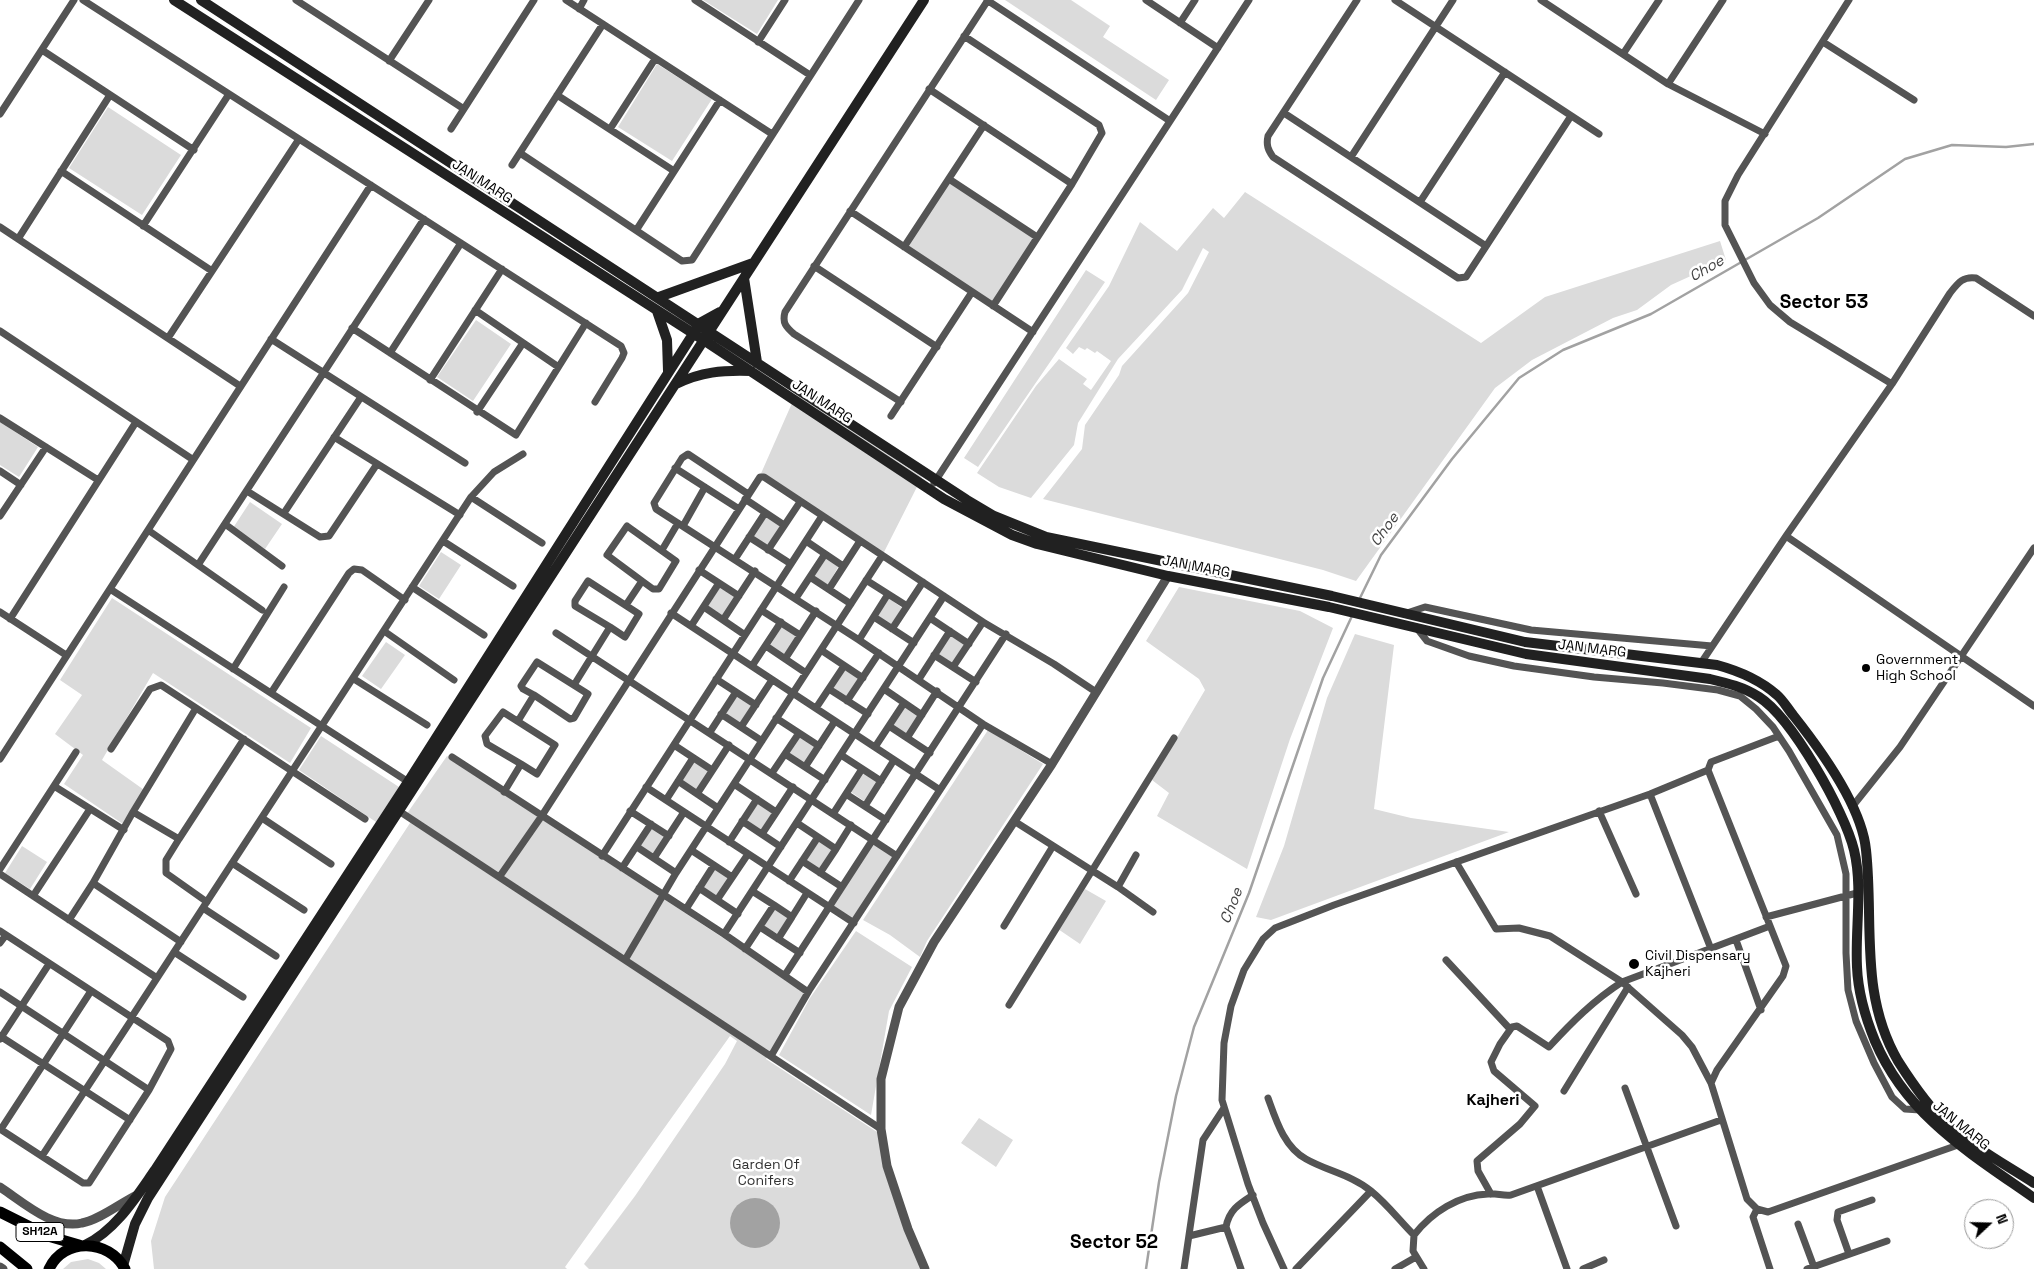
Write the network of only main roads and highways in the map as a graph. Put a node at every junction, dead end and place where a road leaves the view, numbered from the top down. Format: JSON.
{"nodes":[{"id":1,"x":174,"y":0,"type":"edge"},
{"id":2,"x":201,"y":0,"type":"edge"},
{"id":3,"x":924,"y":0,"type":"edge"},
{"id":4,"x":753,"y":263,"type":"junction"},
{"id":5,"x":744,"y":278,"type":"junction"},
{"id":6,"x":659,"y":297,"type":"junction"},
{"id":7,"x":657,"y":311,"type":"junction"},
{"id":8,"x":720,"y":312,"type":"junction"},
{"id":9,"x":700,"y":323,"type":"junction"},
{"id":10,"x":693,"y":334,"type":"junction"},
{"id":11,"x":708,"y":336,"type":"junction"},
{"id":12,"x":757,"y":362,"type":"junction"},
{"id":13,"x":750,"y":371,"type":"junction"},
{"id":14,"x":668,"y":372,"type":"junction"},
{"id":15,"x":675,"y":385,"type":"junction"},
{"id":16,"x":968,"y":507,"type":"junction"},
{"id":17,"x":412,"y":785,"type":"junction"},
{"id":18,"x":395,"y":808,"type":"junction"},
{"id":19,"x":2034,"y":1183,"type":"edge"},
{"id":20,"x":2034,"y":1198,"type":"edge"},
{"id":21,"x":0,"y":1212,"type":"edge"},
{"id":22,"x":84,"y":1245,"type":"junction"},
{"id":23,"x":0,"y":1247,"type":"edge"},
{"id":24,"x":124,"y":1268,"type":"edge"},
{"id":25,"x":27,"y":1269,"type":"edge"},
{"id":26,"x":48,"y":1269,"type":"edge"}],
"edges":[{"from":1,"to":7,"type":"main road","name":"JAN MARG"},
{"from":2,"to":6,"type":"main road"},
{"from":3,"to":4,"type":"main road"},
{"from":4,"to":5,"type":"main road"},
{"from":4,"to":6,"type":"main road"},
{"from":5,"to":8,"type":"main road"},
{"from":5,"to":12,"type":"main road"},
{"from":6,"to":9,"type":"main road"},
{"from":7,"to":10,"type":"main road","name":"JAN MARG"},
{"from":7,"to":14,"type":"main road"},
{"from":8,"to":9,"type":"main road"},
{"from":8,"to":11,"type":"main road"},
{"from":9,"to":10,"type":"main road"},
{"from":9,"to":11,"type":"main road"},
{"from":10,"to":11,"type":"main road","name":"JAN MARG"},
{"from":10,"to":14,"type":"main road"},
{"from":11,"to":12,"type":"main road","name":"JAN MARG"},
{"from":11,"to":13,"type":"main road","name":"JAN MARG"},
{"from":11,"to":15,"type":"main road"},
{"from":12,"to":16,"type":"main road","name":"JAN MARG"},
{"from":13,"to":15,"type":"main road"},
{"from":13,"to":16,"type":"main road","name":"JAN MARG"},
{"from":14,"to":17,"type":"main road"},
{"from":15,"to":17,"type":"main road"},
{"from":16,"to":19,"type":"main road","name":"JAN MARG"},
{"from":16,"to":20,"type":"main road","name":"JAN MARG"},
{"from":17,"to":18,"type":"main road"},
{"from":18,"to":22,"type":"main road"},
{"from":18,"to":24,"type":"main road"},
{"from":21,"to":22,"type":"main road","number":"SH12A"},
{"from":22,"to":24,"type":"main road","number":"SH12A"},
{"from":22,"to":26,"type":"main road","number":"SH12A"},
{"from":23,"to":25,"type":"main road","number":"SH12A"}]}
